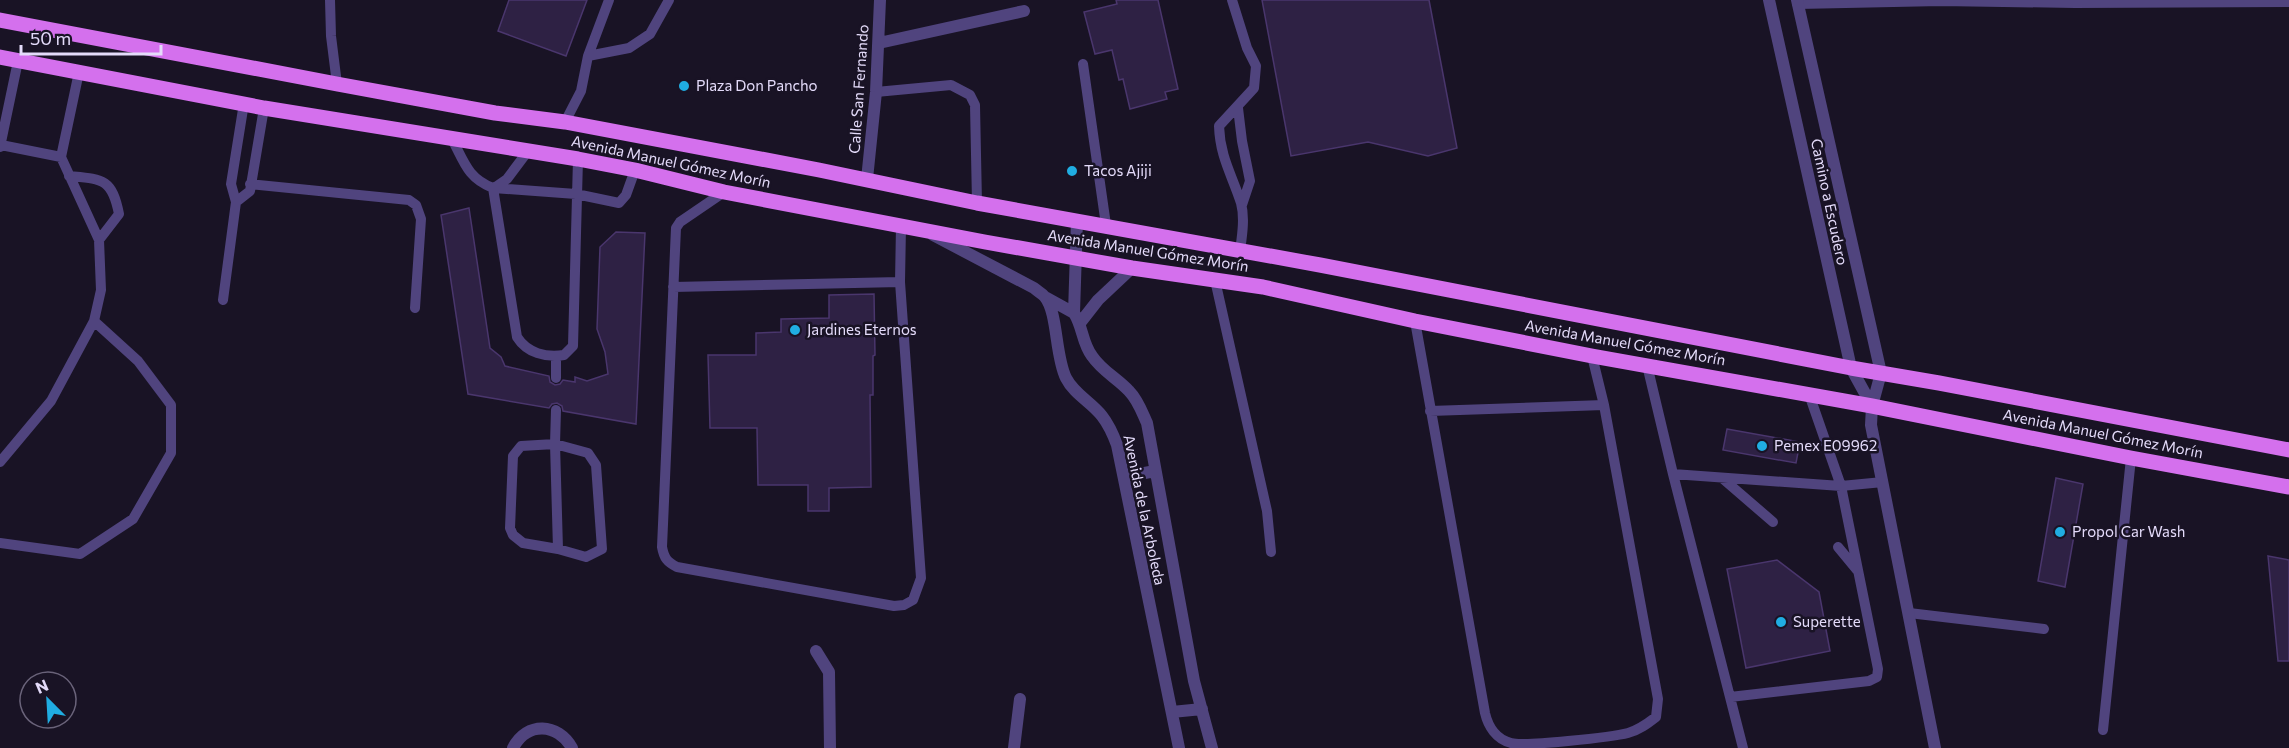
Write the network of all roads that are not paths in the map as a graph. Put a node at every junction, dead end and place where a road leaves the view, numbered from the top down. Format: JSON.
{"nodes":[{"id":1,"x":330,"y":0,"type":"edge"},
{"id":2,"x":609,"y":0,"type":"edge"},
{"id":3,"x":669,"y":0,"type":"edge"},
{"id":4,"x":880,"y":0,"type":"edge"},
{"id":5,"x":1232,"y":0,"type":"edge"},
{"id":6,"x":1769,"y":0,"type":"edge"},
{"id":7,"x":1798,"y":1,"type":"edge"},
{"id":8,"x":1883,"y":1,"type":"edge"},
{"id":9,"x":2075,"y":1,"type":"edge"},
{"id":10,"x":2146,"y":1,"type":"edge"},
{"id":11,"x":2282,"y":1,"type":"edge"},
{"id":12,"x":1024,"y":11,"type":"dead end"},
{"id":13,"x":0,"y":20,"type":"edge"},
{"id":14,"x":879,"y":43,"type":"junction"},
{"id":15,"x":588,"y":56,"type":"junction"},
{"id":16,"x":0,"y":57,"type":"edge"},
{"id":17,"x":18,"y":61,"type":"junction"},
{"id":18,"x":1083,"y":64,"type":"dead end"},
{"id":19,"x":79,"y":72,"type":"junction"},
{"id":20,"x":337,"y":84,"type":"junction"},
{"id":21,"x":876,"y":92,"type":"junction"},
{"id":22,"x":244,"y":103,"type":"junction"},
{"id":23,"x":264,"y":108,"type":"junction"},
{"id":24,"x":1238,"y":108,"type":"junction"},
{"id":25,"x":565,"y":122,"type":"junction"},
{"id":26,"x":451,"y":137,"type":"junction"},
{"id":27,"x":0,"y":146,"type":"edge"},
{"id":28,"x":528,"y":151,"type":"junction"},
{"id":29,"x":61,"y":157,"type":"junction"},
{"id":30,"x":578,"y":159,"type":"junction"},
{"id":31,"x":635,"y":170,"type":"junction"},
{"id":32,"x":69,"y":176,"type":"junction"},
{"id":33,"x":867,"y":179,"type":"junction"},
{"id":34,"x":250,"y":184,"type":"junction"},
{"id":35,"x":493,"y":188,"type":"junction"},
{"id":36,"x":724,"y":192,"type":"junction"},
{"id":37,"x":576,"y":194,"type":"junction"},
{"id":38,"x":236,"y":202,"type":"junction"},
{"id":39,"x":977,"y":203,"type":"junction"},
{"id":40,"x":1242,"y":206,"type":"junction"},
{"id":41,"x":1077,"y":220,"type":"junction"},
{"id":42,"x":1106,"y":225,"type":"junction"},
{"id":43,"x":901,"y":226,"type":"junction"},
{"id":44,"x":928,"y":231,"type":"junction"},
{"id":45,"x":99,"y":240,"type":"junction"},
{"id":46,"x":1240,"y":251,"type":"junction"},
{"id":47,"x":1077,"y":258,"type":"junction"},
{"id":48,"x":1132,"y":268,"type":"junction"},
{"id":49,"x":1215,"y":280,"type":"junction"},
{"id":50,"x":900,"y":282,"type":"junction"},
{"id":51,"x":673,"y":287,"type":"junction"},
{"id":52,"x":1045,"y":297,"type":"junction"},
{"id":53,"x":223,"y":300,"type":"dead end"},
{"id":54,"x":415,"y":308,"type":"dead end"},
{"id":55,"x":1077,"y":318,"type":"junction"},
{"id":56,"x":94,"y":321,"type":"junction"},
{"id":57,"x":1415,"y":321,"type":"junction"},
{"id":58,"x":556,"y":356,"type":"junction"},
{"id":59,"x":1592,"y":356,"type":"junction"},
{"id":60,"x":1647,"y":366,"type":"junction"},
{"id":61,"x":1851,"y":368,"type":"junction"},
{"id":62,"x":1881,"y":374,"type":"junction"},
{"id":63,"x":556,"y":378,"type":"dead end"},
{"id":64,"x":1809,"y":394,"type":"junction"},
{"id":65,"x":1604,"y":405,"type":"junction"},
{"id":66,"x":1872,"y":406,"type":"junction"},
{"id":67,"x":556,"y":410,"type":"dead end"},
{"id":68,"x":1430,"y":411,"type":"junction"},
{"id":69,"x":555,"y":444,"type":"junction"},
{"id":70,"x":2289,"y":450,"type":"edge"},
{"id":71,"x":2131,"y":458,"type":"junction"},
{"id":72,"x":0,"y":462,"type":"edge"},
{"id":73,"x":1155,"y":471,"type":"junction"},
{"id":74,"x":1672,"y":474,"type":"junction"},
{"id":75,"x":1124,"y":477,"type":"junction"},
{"id":76,"x":1722,"y":478,"type":"junction"},
{"id":77,"x":1884,"y":482,"type":"junction"},
{"id":78,"x":1841,"y":486,"type":"junction"},
{"id":79,"x":2289,"y":488,"type":"edge"},
{"id":80,"x":1773,"y":522,"type":"dead end"},
{"id":81,"x":0,"y":543,"type":"edge"},
{"id":82,"x":1838,"y":547,"type":"dead end"},
{"id":83,"x":558,"y":549,"type":"junction"},
{"id":84,"x":1271,"y":552,"type":"dead end"},
{"id":85,"x":1858,"y":570,"type":"junction"},
{"id":86,"x":1909,"y":613,"type":"junction"},
{"id":87,"x":2044,"y":629,"type":"dead end"},
{"id":88,"x":816,"y":651,"type":"dead end"},
{"id":89,"x":1730,"y":697,"type":"junction"},
{"id":90,"x":1020,"y":699,"type":"dead end"},
{"id":91,"x":1202,"y":709,"type":"junction"},
{"id":92,"x":1172,"y":712,"type":"junction"},
{"id":93,"x":2103,"y":730,"type":"dead end"},
{"id":94,"x":509,"y":747,"type":"edge"},
{"id":95,"x":572,"y":748,"type":"edge"},
{"id":96,"x":830,"y":748,"type":"edge"},
{"id":97,"x":1014,"y":748,"type":"edge"},
{"id":98,"x":1179,"y":748,"type":"edge"},
{"id":99,"x":1212,"y":748,"type":"edge"},
{"id":100,"x":1743,"y":748,"type":"edge"},
{"id":101,"x":1935,"y":748,"type":"edge"}],
"edges":[{"from":1,"to":20,"type":"lane"},
{"from":2,"to":15,"type":"lane"},
{"from":3,"to":15,"type":"lane"},
{"from":4,"to":14,"type":"street","name":"Calle San Fernando"},
{"from":5,"to":24,"type":"lane"},
{"from":6,"to":61,"type":"street","name":"Camino a Escudero"},
{"from":7,"to":8,"type":"street"},
{"from":7,"to":62,"type":"street","name":"Camino a Escudero"},
{"from":8,"to":9,"type":"street"},
{"from":9,"to":10,"type":"street"},
{"from":10,"to":11,"type":"street"},
{"from":12,"to":14,"type":"street"},
{"from":13,"to":20,"type":"main road","name":"Avenida Manuel Gómez Morín"},
{"from":14,"to":21,"type":"street","name":"Calle San Fernando"},
{"from":15,"to":25,"type":"lane"},
{"from":16,"to":17,"type":"main road","name":"Avenida Manuel Gómez Morín"},
{"from":17,"to":19,"type":"main road","name":"Avenida Manuel Gómez Morín"},
{"from":17,"to":27,"type":"lane"},
{"from":18,"to":42,"type":"lane"},
{"from":19,"to":22,"type":"main road","name":"Avenida Manuel Gómez Morín"},
{"from":19,"to":29,"type":"lane"},
{"from":20,"to":25,"type":"main road","name":"Avenida Manuel Gómez Morín"},
{"from":21,"to":33,"type":"street","name":"Calle San Fernando"},
{"from":21,"to":39,"type":"lane"},
{"from":22,"to":23,"type":"main road","name":"Avenida Manuel Gómez Morín"},
{"from":22,"to":38,"type":"lane"},
{"from":23,"to":26,"type":"main road","name":"Avenida Manuel Gómez Morín"},
{"from":23,"to":34,"type":"lane"},
{"from":24,"to":40,"type":"lane"},
{"from":24,"to":40,"type":"lane"},
{"from":25,"to":33,"type":"main road","name":"Avenida Manuel Gómez Morín"},
{"from":26,"to":28,"type":"main road","name":"Avenida Manuel Gómez Morín"},
{"from":26,"to":35,"type":"lane"},
{"from":27,"to":29,"type":"lane"},
{"from":28,"to":30,"type":"main road","name":"Avenida Manuel Gómez Morín"},
{"from":28,"to":35,"type":"lane"},
{"from":29,"to":32,"type":"lane"},
{"from":30,"to":31,"type":"main road","name":"Avenida Manuel Gómez Morín"},
{"from":30,"to":37,"type":"lane"},
{"from":31,"to":36,"type":"main road","name":"Avenida Manuel Gómez Morín"},
{"from":31,"to":37,"type":"lane"},
{"from":32,"to":45,"type":"lane"},
{"from":32,"to":45,"type":"lane"},
{"from":33,"to":39,"type":"main road","name":"Avenida Manuel Gómez Morín"},
{"from":34,"to":38,"type":"lane"},
{"from":34,"to":54,"type":"lane"},
{"from":35,"to":37,"type":"lane"},
{"from":35,"to":58,"type":"lane"},
{"from":36,"to":43,"type":"main road","name":"Avenida Manuel Gómez Morín"},
{"from":36,"to":51,"type":"lane"},
{"from":37,"to":58,"type":"lane"},
{"from":38,"to":53,"type":"lane"},
{"from":39,"to":41,"type":"main road","name":"Avenida Manuel Gómez Morín"},
{"from":40,"to":46,"type":"lane"},
{"from":41,"to":42,"type":"main road","name":"Avenida Manuel Gómez Morín"},
{"from":41,"to":47,"type":"street","name":"Avenida de la Arboleda"},
{"from":42,"to":46,"type":"main road","name":"Avenida Manuel Gómez Morín"},
{"from":43,"to":44,"type":"main road","name":"Avenida Manuel Gómez Morín"},
{"from":43,"to":50,"type":"lane"},
{"from":44,"to":47,"type":"main road","name":"Avenida Manuel Gómez Morín"},
{"from":44,"to":52,"type":"street"},
{"from":45,"to":56,"type":"lane"},
{"from":46,"to":61,"type":"main road","name":"Avenida Manuel Gómez Morín"},
{"from":47,"to":48,"type":"main road","name":"Avenida Manuel Gómez Morín"},
{"from":47,"to":55,"type":"street","name":"Avenida de la Arboleda"},
{"from":48,"to":49,"type":"main road","name":"Avenida Manuel Gómez Morín"},
{"from":48,"to":55,"type":"street"},
{"from":49,"to":57,"type":"main road","name":"Avenida Manuel Gómez Morín"},
{"from":49,"to":84,"type":"lane"},
{"from":50,"to":51,"type":"lane"},
{"from":50,"to":51,"type":"lane"},
{"from":52,"to":55,"type":"street"},
{"from":52,"to":75,"type":"street","name":"Avenida de la Arboleda"},
{"from":55,"to":73,"type":"street","name":"Avenida de la Arboleda"},
{"from":56,"to":72,"type":"lane"},
{"from":56,"to":81,"type":"lane"},
{"from":57,"to":59,"type":"main road","name":"Avenida Manuel Gómez Morín"},
{"from":57,"to":68,"type":"lane"},
{"from":58,"to":63,"type":"lane"},
{"from":59,"to":60,"type":"main road","name":"Avenida Manuel Gómez Morín"},
{"from":59,"to":65,"type":"lane"},
{"from":60,"to":64,"type":"main road","name":"Avenida Manuel Gómez Morín"},
{"from":60,"to":74,"type":"lane"},
{"from":61,"to":62,"type":"main road","name":"Avenida Manuel Gómez Morín"},
{"from":61,"to":66,"type":"street","name":"Camino a Escudero"},
{"from":62,"to":66,"type":"street","name":"Camino a Escudero"},
{"from":62,"to":70,"type":"main road","name":"Avenida Manuel Gómez Morín"},
{"from":64,"to":66,"type":"main road","name":"Avenida Manuel Gómez Morín"},
{"from":64,"to":78,"type":"lane"},
{"from":65,"to":68,"type":"lane"},
{"from":65,"to":68,"type":"lane"},
{"from":66,"to":71,"type":"main road","name":"Avenida Manuel Gómez Morín"},
{"from":66,"to":77,"type":"street","name":"Camino a Escudero"},
{"from":67,"to":69,"type":"lane"},
{"from":69,"to":83,"type":"lane"},
{"from":69,"to":83,"type":"lane"},
{"from":69,"to":83,"type":"lane"},
{"from":71,"to":79,"type":"main road","name":"Avenida Manuel Gómez Morín"},
{"from":71,"to":93,"type":"lane"},
{"from":73,"to":75,"type":"street"},
{"from":73,"to":91,"type":"street","name":"Avenida de la Arboleda"},
{"from":74,"to":76,"type":"lane"},
{"from":74,"to":89,"type":"lane"},
{"from":75,"to":92,"type":"street","name":"Avenida de la Arboleda"},
{"from":76,"to":78,"type":"lane"},
{"from":76,"to":80,"type":"lane"},
{"from":77,"to":78,"type":"lane"},
{"from":77,"to":86,"type":"street","name":"Camino a Escudero"},
{"from":78,"to":85,"type":"lane"},
{"from":82,"to":85,"type":"lane"},
{"from":85,"to":89,"type":"lane"},
{"from":86,"to":87,"type":"lane"},
{"from":86,"to":101,"type":"street","name":"Camino a Escudero"},
{"from":88,"to":96,"type":"street"},
{"from":89,"to":100,"type":"lane"},
{"from":90,"to":97,"type":"street"},
{"from":91,"to":92,"type":"street"},
{"from":91,"to":99,"type":"street","name":"Avenida de la Arboleda"},
{"from":92,"to":98,"type":"street","name":"Avenida de la Arboleda"},
{"from":94,"to":95,"type":"street"}]}
